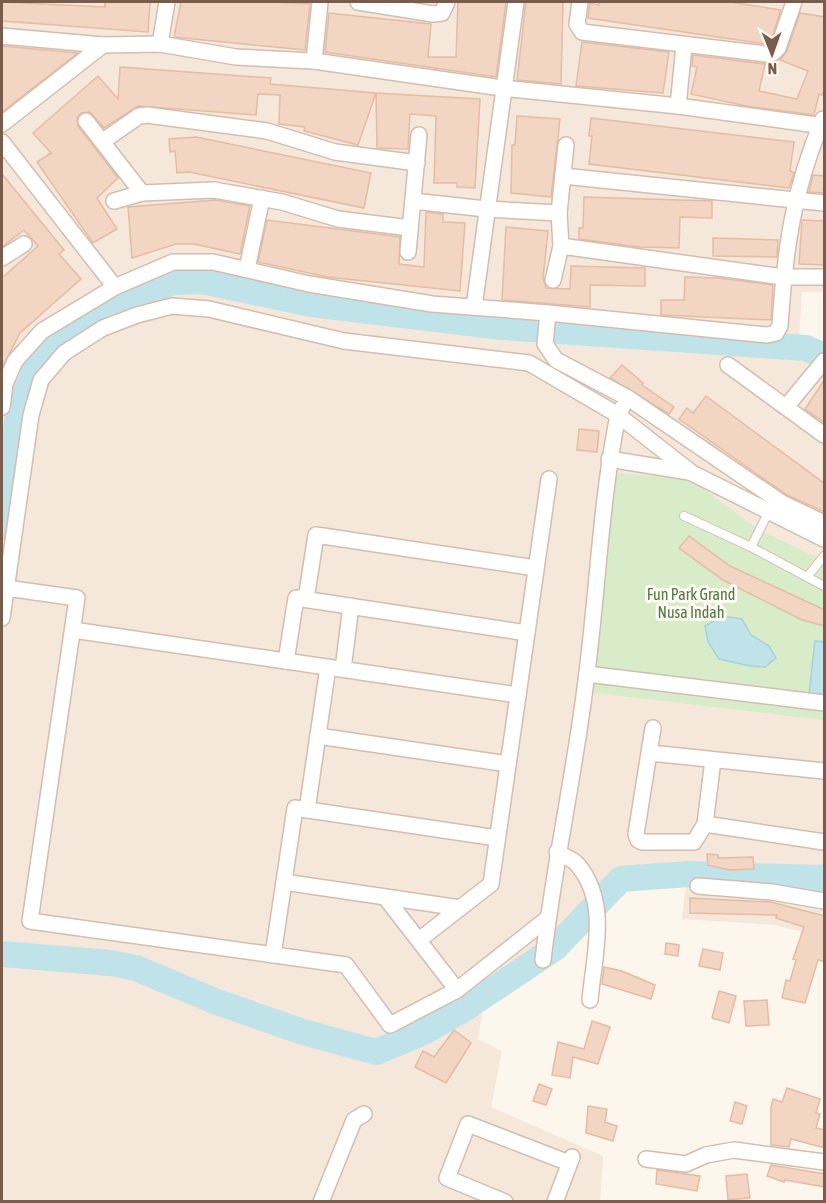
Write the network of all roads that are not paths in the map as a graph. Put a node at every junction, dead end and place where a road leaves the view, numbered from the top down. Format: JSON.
{"nodes":[{"id":1,"x":167,"y":2,"type":"edge"},
{"id":2,"x":320,"y":2,"type":"edge"},
{"id":3,"x":358,"y":2,"type":"edge"},
{"id":4,"x":447,"y":2,"type":"edge"},
{"id":5,"x":516,"y":2,"type":"edge"},
{"id":6,"x":580,"y":2,"type":"edge"},
{"id":7,"x":794,"y":2,"type":"edge"},
{"id":8,"x":2,"y":36,"type":"edge"},
{"id":9,"x":160,"y":44,"type":"junction"},
{"id":10,"x":103,"y":45,"type":"junction"},
{"id":11,"x":684,"y":46,"type":"junction"},
{"id":12,"x":314,"y":62,"type":"junction"},
{"id":13,"x":502,"y":88,"type":"junction"},
{"id":14,"x":678,"y":106,"type":"junction"},
{"id":15,"x":86,"y":121,"type":"dead end"},
{"id":16,"x":823,"y":122,"type":"edge"},
{"id":17,"x":2,"y":124,"type":"edge"},
{"id":18,"x":419,"y":135,"type":"dead end"},
{"id":19,"x":103,"y":141,"type":"junction"},
{"id":20,"x":2,"y":142,"type":"edge"},
{"id":21,"x":566,"y":145,"type":"dead end"},
{"id":22,"x":417,"y":163,"type":"junction"},
{"id":23,"x":563,"y":176,"type":"junction"},
{"id":24,"x":142,"y":193,"type":"junction"},
{"id":25,"x":262,"y":198,"type":"junction"},
{"id":26,"x":794,"y":200,"type":"junction"},
{"id":27,"x":114,"y":201,"type":"dead end"},
{"id":28,"x":413,"y":201,"type":"junction"},
{"id":29,"x":825,"y":203,"type":"edge"},
{"id":30,"x":486,"y":209,"type":"junction"},
{"id":31,"x":560,"y":213,"type":"junction"},
{"id":32,"x":410,"y":228,"type":"junction"},
{"id":33,"x":24,"y":244,"type":"dead end"},
{"id":34,"x":561,"y":246,"type":"junction"},
{"id":35,"x":408,"y":252,"type":"dead end"},
{"id":36,"x":2,"y":258,"type":"edge"},
{"id":37,"x":247,"y":269,"type":"junction"},
{"id":38,"x":783,"y":276,"type":"junction"},
{"id":39,"x":825,"y":277,"type":"edge"},
{"id":40,"x":553,"y":280,"type":"dead end"},
{"id":41,"x":115,"y":288,"type":"junction"},
{"id":42,"x":474,"y":307,"type":"junction"},
{"id":43,"x":548,"y":316,"type":"junction"},
{"id":44,"x":825,"y":361,"type":"edge"},
{"id":45,"x":552,"y":366,"type":"junction"},
{"id":46,"x":728,"y":366,"type":"dead end"},
{"id":47,"x":628,"y":398,"type":"junction"},
{"id":48,"x":2,"y":406,"type":"edge"},
{"id":49,"x":786,"y":407,"type":"junction"},
{"id":50,"x":618,"y":415,"type":"junction"},
{"id":51,"x":825,"y":435,"type":"edge"},
{"id":52,"x":609,"y":459,"type":"junction"},
{"id":53,"x":692,"y":473,"type":"junction"},
{"id":54,"x":549,"y":479,"type":"dead end"},
{"id":55,"x":770,"y":510,"type":"junction"},
{"id":56,"x":684,"y":516,"type":"dead end"},
{"id":57,"x":825,"y":523,"type":"edge"},
{"id":58,"x":825,"y":539,"type":"edge"},
{"id":59,"x":751,"y":547,"type":"junction"},
{"id":60,"x":825,"y":556,"type":"edge"},
{"id":61,"x":536,"y":568,"type":"junction"},
{"id":62,"x":808,"y":576,"type":"junction"},
{"id":63,"x":825,"y":586,"type":"edge"},
{"id":64,"x":6,"y":588,"type":"junction"},
{"id":65,"x":306,"y":599,"type":"junction"},
{"id":66,"x":351,"y":606,"type":"junction"},
{"id":67,"x":2,"y":618,"type":"edge"},
{"id":68,"x":73,"y":630,"type":"junction"},
{"id":69,"x":527,"y":633,"type":"junction"},
{"id":70,"x":286,"y":661,"type":"junction"},
{"id":71,"x":336,"y":668,"type":"junction"},
{"id":72,"x":587,"y":674,"type":"junction"},
{"id":73,"x":518,"y":695,"type":"junction"},
{"id":74,"x":825,"y":703,"type":"edge"},
{"id":75,"x":653,"y":728,"type":"dead end"},
{"id":76,"x":318,"y":736,"type":"junction"},
{"id":77,"x":650,"y":753,"type":"junction"},
{"id":78,"x":712,"y":760,"type":"junction"},
{"id":79,"x":508,"y":764,"type":"junction"},
{"id":80,"x":825,"y":771,"type":"edge"},
{"id":81,"x":307,"y":810,"type":"junction"},
{"id":82,"x":705,"y":824,"type":"junction"},
{"id":83,"x":497,"y":837,"type":"junction"},
{"id":84,"x":825,"y":842,"type":"edge"},
{"id":85,"x":557,"y":852,"type":"junction"},
{"id":86,"x":284,"y":882,"type":"junction"},
{"id":87,"x":698,"y":886,"type":"dead end"},
{"id":88,"x":386,"y":897,"type":"junction"},
{"id":89,"x":825,"y":901,"type":"edge"},
{"id":90,"x":460,"y":908,"type":"junction"},
{"id":91,"x":548,"y":918,"type":"junction"},
{"id":92,"x":419,"y":940,"type":"junction"},
{"id":93,"x":544,"y":952,"type":"dead end"},
{"id":94,"x":273,"y":955,"type":"junction"},
{"id":95,"x":458,"y":990,"type":"junction"},
{"id":96,"x":590,"y":1000,"type":"dead end"},
{"id":97,"x":364,"y":1114,"type":"dead end"},
{"id":98,"x":646,"y":1158,"type":"dead end"},
{"id":99,"x":825,"y":1162,"type":"edge"},
{"id":100,"x":556,"y":1201,"type":"edge"},
{"id":101,"x":321,"y":1202,"type":"edge"},
{"id":102,"x":505,"y":1202,"type":"edge"}],
"edges":[{"from":1,"to":9,"type":"street"},
{"from":2,"to":12,"type":"street"},
{"from":3,"to":4,"type":"street"},
{"from":5,"to":13,"type":"street"},
{"from":6,"to":11,"type":"street"},
{"from":7,"to":11,"type":"street"},
{"from":8,"to":10,"type":"street"},
{"from":9,"to":10,"type":"street"},
{"from":9,"to":12,"type":"street"},
{"from":10,"to":17,"type":"street"},
{"from":11,"to":14,"type":"street"},
{"from":12,"to":13,"type":"street"},
{"from":13,"to":14,"type":"street"},
{"from":13,"to":30,"type":"street"},
{"from":14,"to":16,"type":"street"},
{"from":15,"to":19,"type":"street"},
{"from":16,"to":26,"type":"street"},
{"from":18,"to":22,"type":"street"},
{"from":19,"to":22,"type":"street"},
{"from":19,"to":24,"type":"street"},
{"from":20,"to":41,"type":"street"},
{"from":21,"to":23,"type":"street"},
{"from":22,"to":28,"type":"street"},
{"from":23,"to":26,"type":"street"},
{"from":23,"to":31,"type":"street"},
{"from":24,"to":25,"type":"street"},
{"from":24,"to":27,"type":"street"},
{"from":25,"to":32,"type":"street"},
{"from":25,"to":37,"type":"street"},
{"from":26,"to":29,"type":"street"},
{"from":26,"to":38,"type":"street"},
{"from":28,"to":30,"type":"street"},
{"from":28,"to":32,"type":"street"},
{"from":30,"to":31,"type":"street"},
{"from":30,"to":42,"type":"street"},
{"from":31,"to":34,"type":"street"},
{"from":32,"to":35,"type":"street"},
{"from":33,"to":36,"type":"street"},
{"from":34,"to":38,"type":"street"},
{"from":34,"to":40,"type":"street"},
{"from":37,"to":41,"type":"street"},
{"from":37,"to":42,"type":"street"},
{"from":38,"to":39,"type":"street"},
{"from":38,"to":43,"type":"street"},
{"from":41,"to":48,"type":"street"},
{"from":42,"to":43,"type":"street"},
{"from":43,"to":45,"type":"street"},
{"from":44,"to":49,"type":"street"},
{"from":45,"to":47,"type":"street"},
{"from":45,"to":50,"type":"street"},
{"from":45,"to":64,"type":"street"},
{"from":46,"to":49,"type":"street"},
{"from":47,"to":50,"type":"street"},
{"from":47,"to":57,"type":"street"},
{"from":49,"to":51,"type":"street"},
{"from":50,"to":52,"type":"street"},
{"from":50,"to":53,"type":"street"},
{"from":52,"to":53,"type":"street"},
{"from":52,"to":72,"type":"street"},
{"from":53,"to":55,"type":"street"},
{"from":54,"to":61,"type":"street"},
{"from":55,"to":58,"type":"street"},
{"from":55,"to":59,"type":"lane"},
{"from":56,"to":59,"type":"lane"},
{"from":59,"to":62,"type":"lane"},
{"from":60,"to":62,"type":"lane"},
{"from":61,"to":65,"type":"street"},
{"from":61,"to":69,"type":"street"},
{"from":62,"to":63,"type":"lane"},
{"from":64,"to":67,"type":"street"},
{"from":64,"to":68,"type":"street"},
{"from":65,"to":66,"type":"street"},
{"from":65,"to":70,"type":"street"},
{"from":66,"to":69,"type":"street"},
{"from":66,"to":71,"type":"street"},
{"from":68,"to":70,"type":"street"},
{"from":68,"to":94,"type":"street"},
{"from":69,"to":73,"type":"street"},
{"from":70,"to":71,"type":"street"},
{"from":71,"to":73,"type":"street"},
{"from":71,"to":76,"type":"street"},
{"from":72,"to":74,"type":"street"},
{"from":72,"to":85,"type":"street"},
{"from":73,"to":79,"type":"street"},
{"from":75,"to":77,"type":"street"},
{"from":76,"to":79,"type":"street"},
{"from":76,"to":81,"type":"street"},
{"from":77,"to":78,"type":"street"},
{"from":77,"to":82,"type":"street"},
{"from":78,"to":80,"type":"street"},
{"from":78,"to":82,"type":"street"},
{"from":79,"to":83,"type":"street"},
{"from":81,"to":83,"type":"street"},
{"from":81,"to":86,"type":"street"},
{"from":82,"to":84,"type":"street"},
{"from":83,"to":90,"type":"street"},
{"from":85,"to":91,"type":"street"},
{"from":85,"to":96,"type":"street"},
{"from":86,"to":88,"type":"street"},
{"from":86,"to":94,"type":"street"},
{"from":87,"to":89,"type":"street"},
{"from":88,"to":90,"type":"street"},
{"from":88,"to":92,"type":"street"},
{"from":90,"to":92,"type":"street"},
{"from":91,"to":93,"type":"street"},
{"from":91,"to":95,"type":"street"},
{"from":92,"to":95,"type":"street"},
{"from":94,"to":95,"type":"street"},
{"from":97,"to":101,"type":"street"},
{"from":98,"to":99,"type":"street"},
{"from":100,"to":102,"type":"street"}]}
